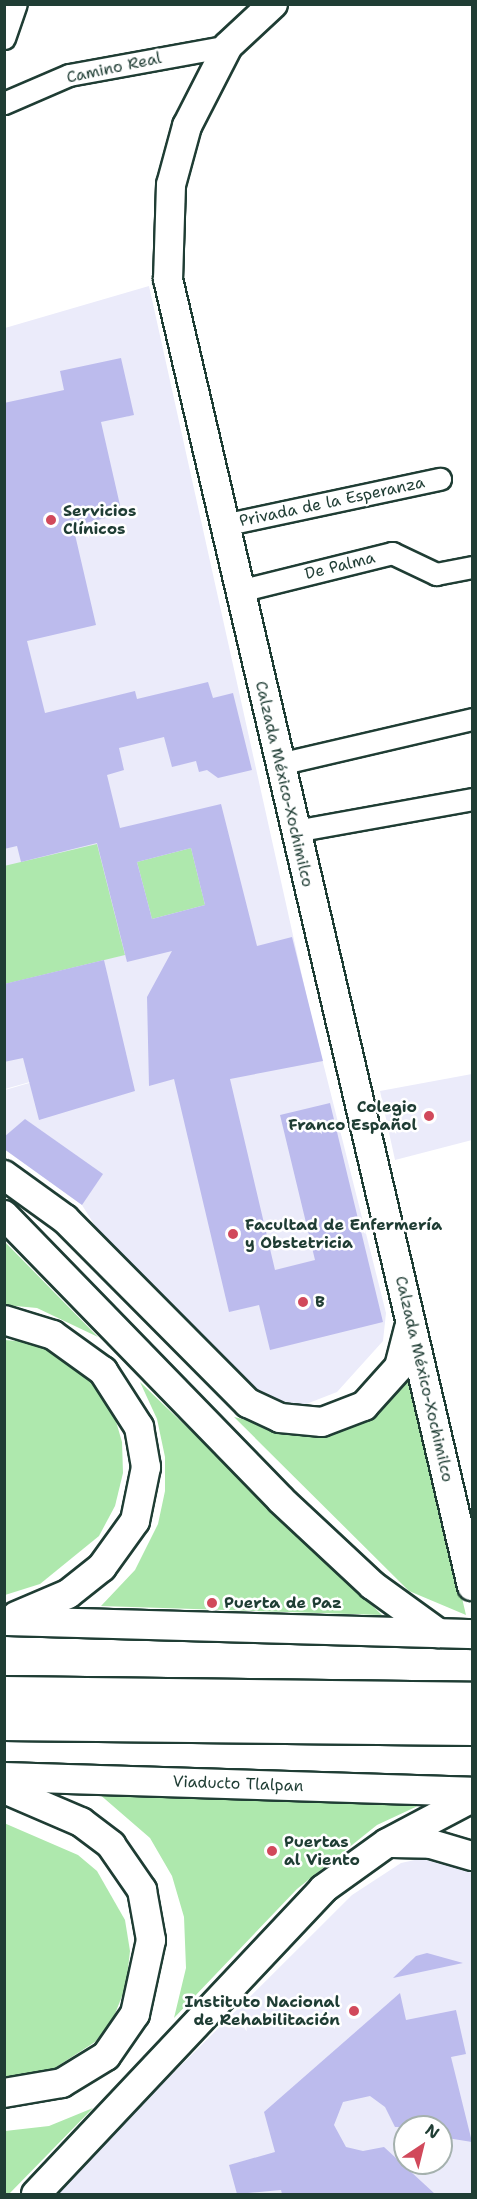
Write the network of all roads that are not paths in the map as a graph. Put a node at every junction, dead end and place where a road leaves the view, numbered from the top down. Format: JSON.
{"nodes":[{"id":1,"x":16,"y":4,"type":"edge"},
{"id":2,"x":273,"y":4,"type":"edge"},
{"id":3,"x":4,"y":38,"type":"edge"},
{"id":4,"x":228,"y":46,"type":"junction"},
{"id":5,"x":4,"y":103,"type":"edge"},
{"id":6,"x":440,"y":479,"type":"dead end"},
{"id":7,"x":223,"y":525,"type":"junction"},
{"id":8,"x":472,"y":567,"type":"edge"},
{"id":9,"x":238,"y":591,"type":"junction"},
{"id":10,"x":472,"y":719,"type":"edge"},
{"id":11,"x":279,"y":764,"type":"junction"},
{"id":12,"x":472,"y":799,"type":"edge"},
{"id":13,"x":295,"y":831,"type":"junction"},
{"id":14,"x":4,"y":1175,"type":"edge"},
{"id":15,"x":4,"y":1215,"type":"edge"},
{"id":16,"x":410,"y":1317,"type":"junction"},
{"id":17,"x":4,"y":1320,"type":"edge"},
{"id":18,"x":472,"y":1586,"type":"edge"},
{"id":19,"x":4,"y":1620,"type":"edge"},
{"id":20,"x":458,"y":1633,"type":"edge"},
{"id":21,"x":4,"y":1693,"type":"edge"},
{"id":22,"x":461,"y":1713,"type":"edge"},
{"id":23,"x":4,"y":1723,"type":"edge"},
{"id":24,"x":4,"y":1777,"type":"edge"},
{"id":25,"x":4,"y":1789,"type":"edge"},
{"id":26,"x":472,"y":1792,"type":"edge"},
{"id":27,"x":472,"y":1798,"type":"edge"},
{"id":28,"x":387,"y":1843,"type":"junction"},
{"id":29,"x":472,"y":1856,"type":"edge"},
{"id":30,"x":4,"y":2093,"type":"edge"},
{"id":31,"x":36,"y":2194,"type":"edge"}],
"edges":[{"from":1,"to":3,"type":"street"},
{"from":2,"to":4,"type":"main road","name":"Calzada México-Xochimilco"},
{"from":4,"to":5,"type":"street","name":"Camino Real"},
{"from":4,"to":7,"type":"main road","name":"Calzada México-Xochimilco"},
{"from":6,"to":7,"type":"street","name":"Privada de la Esperanza"},
{"from":7,"to":9,"type":"main road","name":"Calzada México-Xochimilco"},
{"from":8,"to":9,"type":"street","name":"De Palma"},
{"from":9,"to":11,"type":"main road","name":"Calzada México-Xochimilco"},
{"from":10,"to":11,"type":"street"},
{"from":11,"to":13,"type":"main road","name":"Calzada México-Xochimilco"},
{"from":12,"to":13,"type":"street"},
{"from":13,"to":16,"type":"main road","name":"Calzada México-Xochimilco"},
{"from":14,"to":16,"type":"main road"},
{"from":15,"to":20,"type":"main road"},
{"from":16,"to":18,"type":"main road","name":"Calzada México-Xochimilco"},
{"from":17,"to":19,"type":"main road"},
{"from":19,"to":20,"type":"main road"},
{"from":21,"to":22,"type":"highway"},
{"from":22,"to":23,"type":"highway"},
{"from":24,"to":26,"type":"main road","name":"Viaducto Tlalpan"},
{"from":25,"to":30,"type":"main road"},
{"from":27,"to":28,"type":"main road"},
{"from":28,"to":29,"type":"main road"},
{"from":28,"to":31,"type":"main road"}]}
